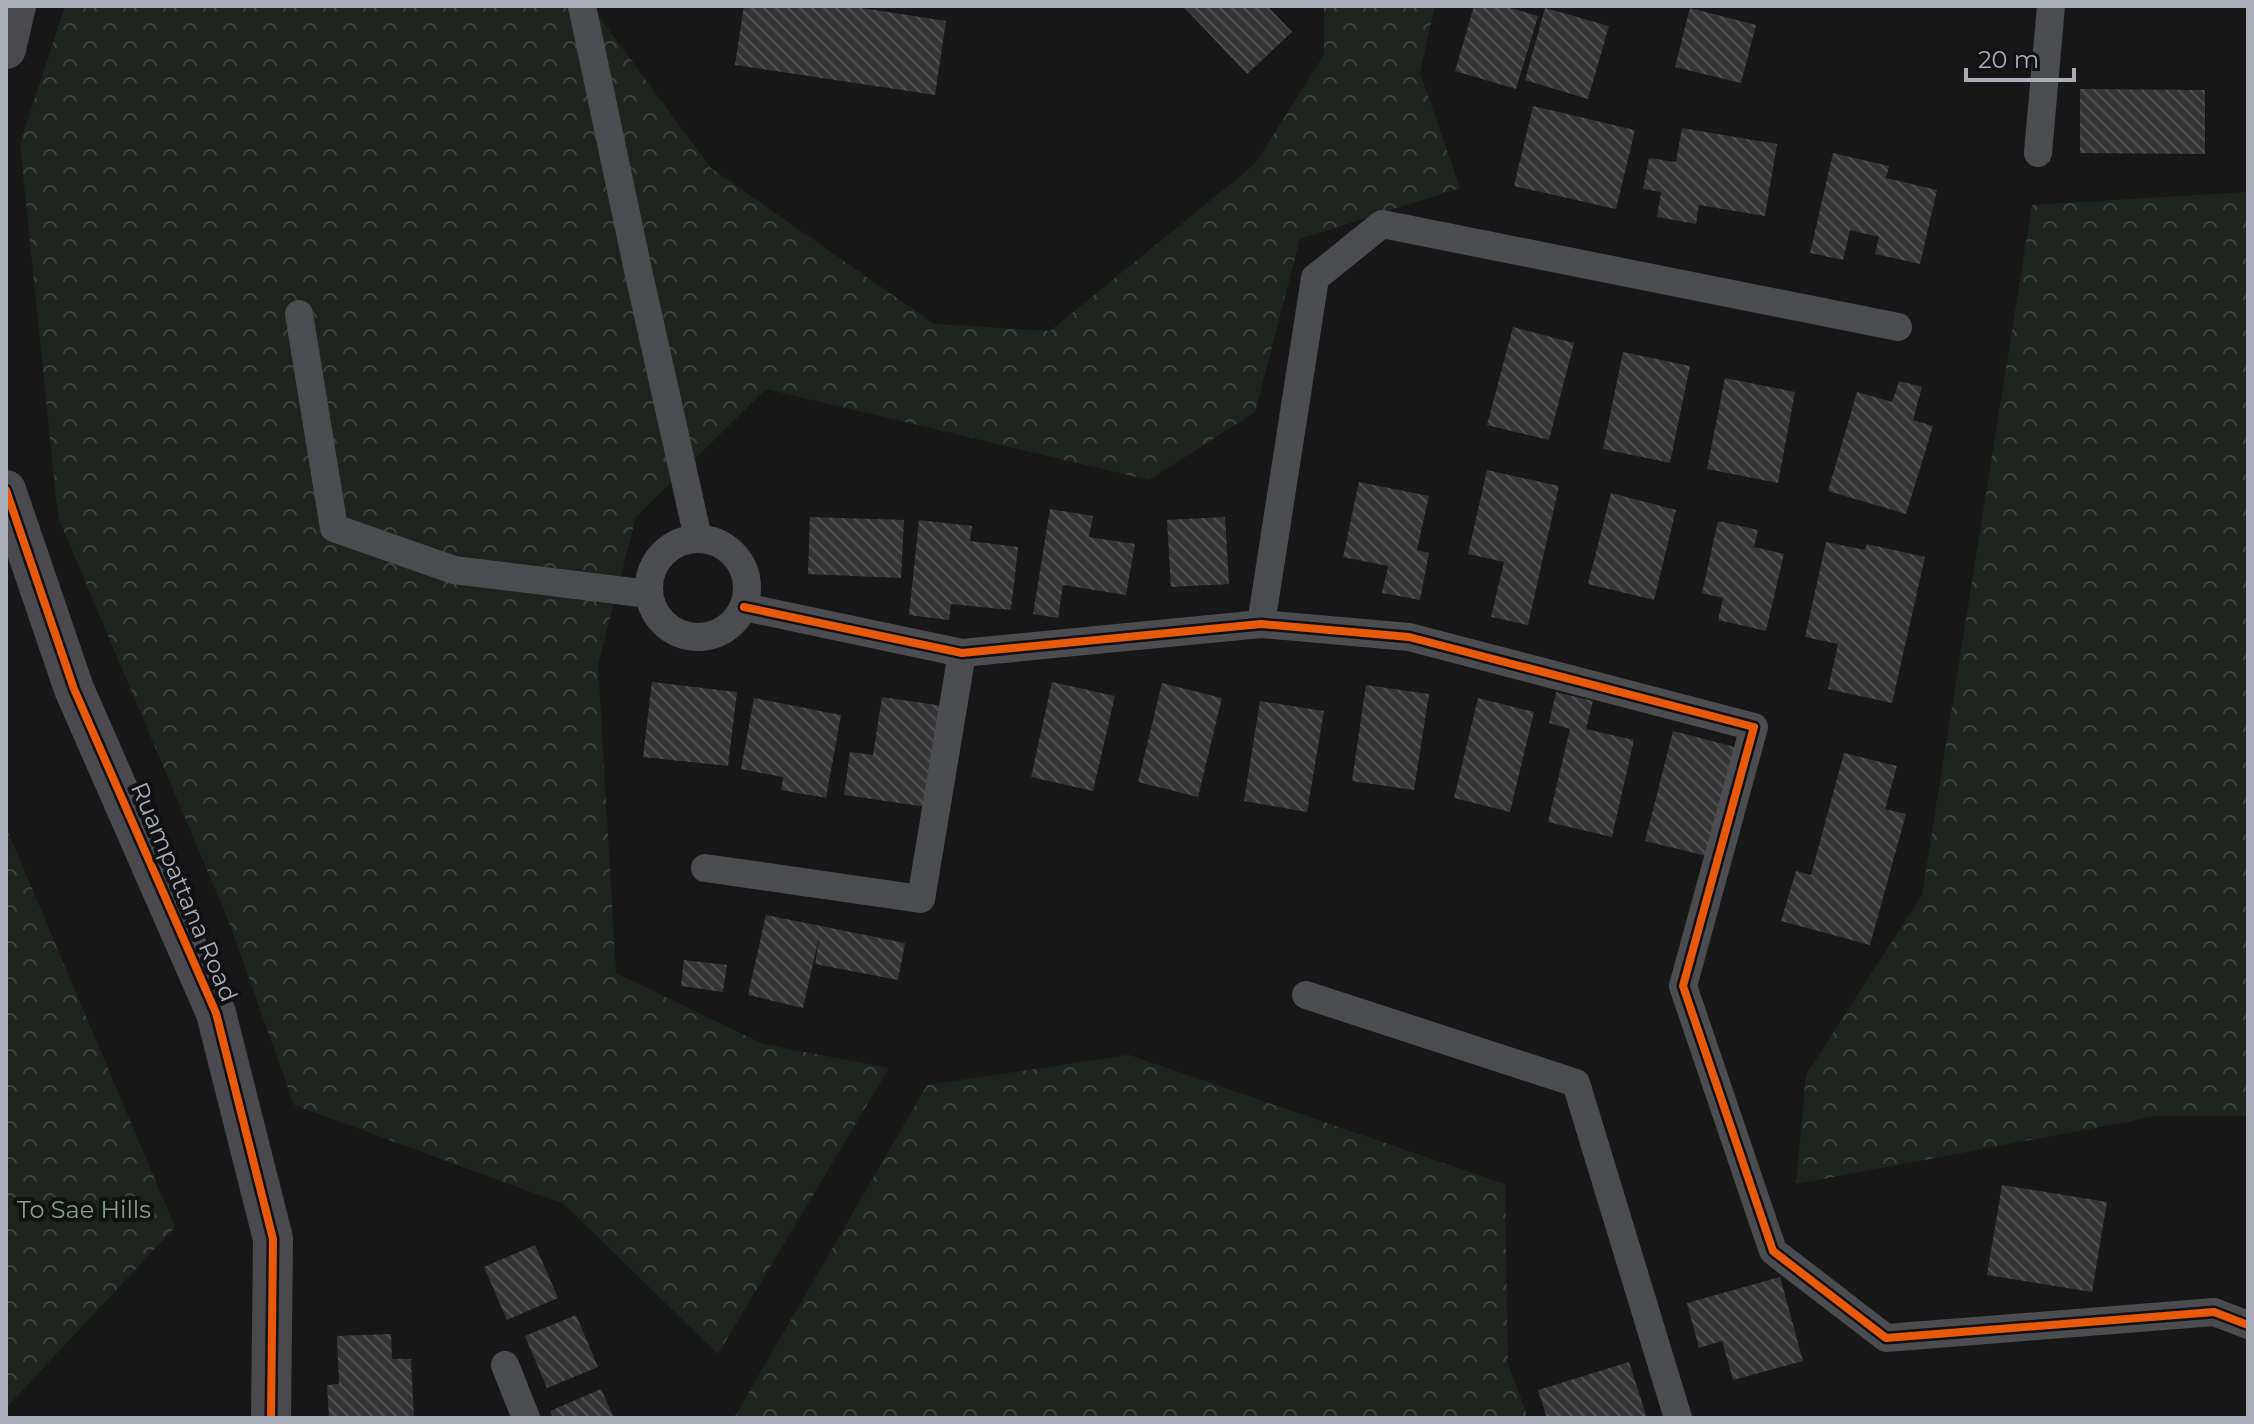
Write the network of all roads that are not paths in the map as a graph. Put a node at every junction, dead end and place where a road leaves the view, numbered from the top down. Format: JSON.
{"nodes":[{"id":1,"x":16,"y":6,"type":"edge"},
{"id":2,"x":582,"y":6,"type":"edge"},
{"id":3,"x":2051,"y":6,"type":"edge"},
{"id":4,"x":6,"y":49,"type":"edge"},
{"id":5,"x":2038,"y":153,"type":"dead end"},
{"id":6,"x":299,"y":314,"type":"dead end"},
{"id":7,"x":1898,"y":327,"type":"dead end"},
{"id":8,"x":6,"y":490,"type":"edge"},
{"id":9,"x":698,"y":538,"type":"junction"},
{"id":10,"x":649,"y":594,"type":"junction"},
{"id":11,"x":744,"y":607,"type":"junction"},
{"id":12,"x":1261,"y":624,"type":"junction"},
{"id":13,"x":962,"y":653,"type":"junction"},
{"id":14,"x":705,"y":868,"type":"dead end"},
{"id":15,"x":1306,"y":995,"type":"dead end"},
{"id":16,"x":2248,"y":1325,"type":"edge"},
{"id":17,"x":505,"y":1365,"type":"dead end"},
{"id":18,"x":271,"y":1418,"type":"edge"},
{"id":19,"x":526,"y":1418,"type":"edge"},
{"id":20,"x":1678,"y":1418,"type":"edge"}],
"edges":[{"from":1,"to":4,"type":"street"},
{"from":2,"to":9,"type":"street"},
{"from":3,"to":5,"type":"street"},
{"from":6,"to":10,"type":"street"},
{"from":7,"to":12,"type":"street"},
{"from":8,"to":18,"type":"street","name":"Ruampattana Road"},
{"from":9,"to":10,"type":"street"},
{"from":9,"to":11,"type":"street"},
{"from":10,"to":11,"type":"street"},
{"from":11,"to":13,"type":"street"},
{"from":12,"to":13,"type":"street"},
{"from":12,"to":16,"type":"street"},
{"from":13,"to":14,"type":"street"},
{"from":15,"to":20,"type":"street"},
{"from":17,"to":19,"type":"street"}]}
